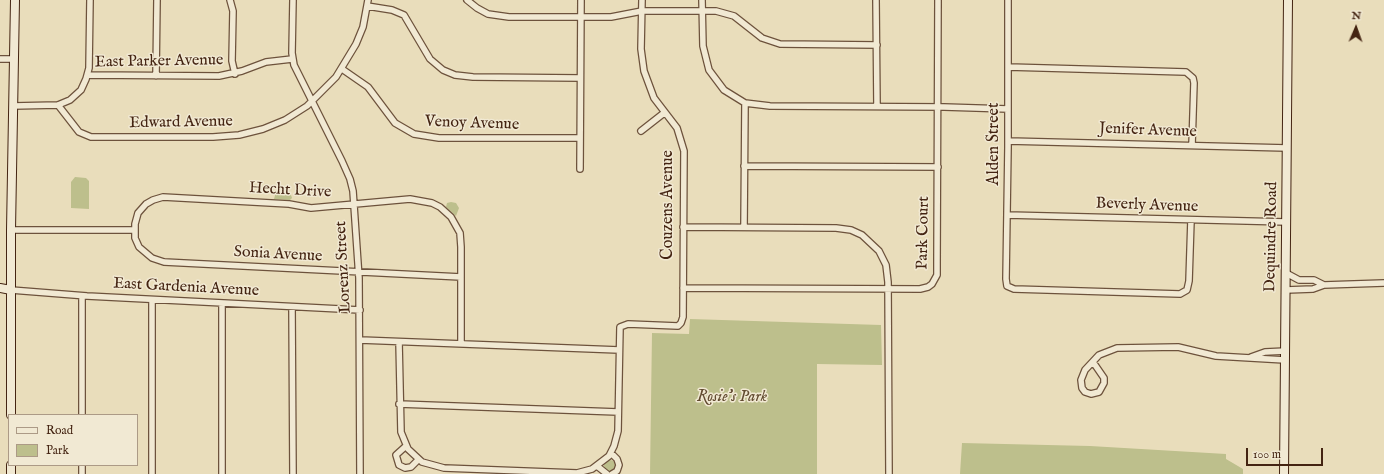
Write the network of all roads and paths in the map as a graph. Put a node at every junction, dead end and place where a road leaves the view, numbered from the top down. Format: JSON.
{"nodes":[{"id":1,"x":15,"y":0,"type":"edge"},
{"id":2,"x":90,"y":0,"type":"edge"},
{"id":3,"x":157,"y":0,"type":"edge"},
{"id":4,"x":230,"y":0,"type":"edge"},
{"id":5,"x":293,"y":0,"type":"edge"},
{"id":6,"x":467,"y":0,"type":"edge"},
{"id":7,"x":581,"y":0,"type":"edge"},
{"id":8,"x":642,"y":0,"type":"edge"},
{"id":9,"x":702,"y":0,"type":"edge"},
{"id":10,"x":876,"y":0,"type":"edge"},
{"id":11,"x":938,"y":0,"type":"edge"},
{"id":12,"x":1008,"y":0,"type":"edge"},
{"id":13,"x":1288,"y":0,"type":"edge"},
{"id":14,"x":368,"y":3,"type":"edge"},
{"id":15,"x":642,"y":11,"type":"junction"},
{"id":16,"x":702,"y":11,"type":"junction"},
{"id":17,"x":581,"y":17,"type":"junction"},
{"id":18,"x":877,"y":46,"type":"junction"},
{"id":19,"x":0,"y":59,"type":"edge"},
{"id":20,"x":14,"y":59,"type":"junction"},
{"id":21,"x":292,"y":59,"type":"junction"},
{"id":22,"x":1008,"y":67,"type":"junction"},
{"id":23,"x":342,"y":69,"type":"junction"},
{"id":24,"x":234,"y":74,"type":"junction"},
{"id":25,"x":88,"y":75,"type":"junction"},
{"id":26,"x":156,"y":76,"type":"junction"},
{"id":27,"x":580,"y":78,"type":"junction"},
{"id":28,"x":312,"y":102,"type":"junction"},
{"id":29,"x":745,"y":103,"type":"junction"},
{"id":30,"x":58,"y":105,"type":"junction"},
{"id":31,"x":13,"y":106,"type":"junction"},
{"id":32,"x":877,"y":106,"type":"junction"},
{"id":33,"x":938,"y":106,"type":"junction"},
{"id":34,"x":1008,"y":109,"type":"junction"},
{"id":35,"x":664,"y":113,"type":"junction"},
{"id":36,"x":641,"y":131,"type":"dead end"},
{"id":37,"x":580,"y":138,"type":"junction"},
{"id":38,"x":1008,"y":141,"type":"junction"},
{"id":39,"x":1192,"y":145,"type":"junction"},
{"id":40,"x":1287,"y":148,"type":"junction"},
{"id":41,"x":744,"y":166,"type":"junction"},
{"id":42,"x":938,"y":167,"type":"junction"},
{"id":43,"x":580,"y":169,"type":"dead end"},
{"id":44,"x":354,"y":205,"type":"junction"},
{"id":45,"x":1007,"y":215,"type":"junction"},
{"id":46,"x":1191,"y":220,"type":"junction"},
{"id":47,"x":1286,"y":222,"type":"junction"},
{"id":48,"x":683,"y":227,"type":"junction"},
{"id":49,"x":744,"y":227,"type":"junction"},
{"id":50,"x":11,"y":230,"type":"junction"},
{"id":51,"x":134,"y":230,"type":"junction"},
{"id":52,"x":359,"y":272,"type":"junction"},
{"id":53,"x":1286,"y":273,"type":"junction"},
{"id":54,"x":461,"y":278,"type":"junction"},
{"id":55,"x":1384,"y":283,"type":"edge"},
{"id":56,"x":1324,"y":285,"type":"junction"},
{"id":57,"x":0,"y":288,"type":"edge"},
{"id":58,"x":683,"y":288,"type":"junction"},
{"id":59,"x":888,"y":289,"type":"junction"},
{"id":60,"x":11,"y":290,"type":"junction"},
{"id":61,"x":1286,"y":290,"type":"junction"},
{"id":62,"x":82,"y":296,"type":"junction"},
{"id":63,"x":152,"y":300,"type":"junction"},
{"id":64,"x":222,"y":303,"type":"junction"},
{"id":65,"x":292,"y":307,"type":"junction"},
{"id":66,"x":360,"y":310,"type":"junction"},
{"id":67,"x":360,"y":340,"type":"junction"},
{"id":68,"x":399,"y":342,"type":"junction"},
{"id":69,"x":461,"y":344,"type":"junction"},
{"id":70,"x":619,"y":350,"type":"junction"},
{"id":71,"x":1286,"y":351,"type":"junction"},
{"id":72,"x":1249,"y":358,"type":"junction"},
{"id":73,"x":1286,"y":360,"type":"junction"},
{"id":74,"x":1093,"y":362,"type":"junction"},
{"id":75,"x":399,"y":404,"type":"junction"},
{"id":76,"x":618,"y":412,"type":"junction"},
{"id":77,"x":11,"y":414,"type":"edge"},
{"id":78,"x":82,"y":414,"type":"edge"},
{"id":79,"x":406,"y":446,"type":"junction"},
{"id":80,"x":611,"y":453,"type":"junction"},
{"id":81,"x":418,"y":460,"type":"junction"},
{"id":82,"x":597,"y":466,"type":"junction"},
{"id":83,"x":506,"y":472,"type":"edge"},
{"id":84,"x":152,"y":474,"type":"edge"},
{"id":85,"x":222,"y":474,"type":"edge"},
{"id":86,"x":293,"y":474,"type":"edge"},
{"id":87,"x":360,"y":474,"type":"edge"},
{"id":88,"x":607,"y":474,"type":"edge"},
{"id":89,"x":612,"y":474,"type":"edge"},
{"id":90,"x":889,"y":474,"type":"edge"},
{"id":91,"x":1284,"y":474,"type":"edge"}],
"edges":[{"from":1,"to":20,"type":"main road"},
{"from":2,"to":25,"type":"street"},
{"from":3,"to":26,"type":"street"},
{"from":4,"to":24,"type":"street"},
{"from":5,"to":21,"type":"street","name":"Lorenz Street"},
{"from":6,"to":17,"type":"street"},
{"from":7,"to":17,"type":"street"},
{"from":8,"to":15,"type":"street","name":"Couzens Avenue"},
{"from":9,"to":16,"type":"street"},
{"from":10,"to":18,"type":"street"},
{"from":11,"to":33,"type":"street","name":"Park Court"},
{"from":12,"to":22,"type":"street","name":"Alden Street"},
{"from":13,"to":40,"type":"main road","name":"Dequindre Road"},
{"from":14,"to":23,"type":"street","name":"Edward Avenue"},
{"from":14,"to":27,"type":"street"},
{"from":15,"to":16,"type":"street"},
{"from":15,"to":17,"type":"street"},
{"from":15,"to":35,"type":"street","name":"Couzens Avenue"},
{"from":16,"to":18,"type":"street"},
{"from":16,"to":29,"type":"street"},
{"from":17,"to":27,"type":"street"},
{"from":18,"to":32,"type":"street"},
{"from":19,"to":20,"type":"street"},
{"from":20,"to":31,"type":"main road"},
{"from":21,"to":24,"type":"street","name":"East Parker Avenue"},
{"from":21,"to":28,"type":"street","name":"Lorenz Street"},
{"from":22,"to":34,"type":"street","name":"Alden Street"},
{"from":22,"to":39,"type":"street"},
{"from":23,"to":28,"type":"street","name":"Edward Avenue"},
{"from":23,"to":37,"type":"street","name":"Venoy Avenue"},
{"from":24,"to":26,"type":"street","name":"East Parker Avenue"},
{"from":25,"to":26,"type":"street","name":"East Parker Avenue"},
{"from":25,"to":30,"type":"street","name":"East Parker Avenue"},
{"from":27,"to":37,"type":"street"},
{"from":28,"to":30,"type":"street","name":"Edward Avenue"},
{"from":28,"to":44,"type":"street","name":"Lorenz Street"},
{"from":29,"to":32,"type":"street"},
{"from":29,"to":41,"type":"street"},
{"from":30,"to":31,"type":"street","name":"East Parker Avenue"},
{"from":31,"to":50,"type":"main road"},
{"from":32,"to":33,"type":"street"},
{"from":33,"to":34,"type":"street"},
{"from":33,"to":42,"type":"street","name":"Park Court"},
{"from":34,"to":38,"type":"street","name":"Alden Street"},
{"from":35,"to":36,"type":"street"},
{"from":35,"to":48,"type":"street","name":"Couzens Avenue"},
{"from":37,"to":43,"type":"street"},
{"from":38,"to":39,"type":"street","name":"Jenifer Avenue"},
{"from":38,"to":45,"type":"street","name":"Alden Street"},
{"from":39,"to":40,"type":"street","name":"Jenifer Avenue"},
{"from":40,"to":47,"type":"main road","name":"Dequindre Road"},
{"from":41,"to":42,"type":"street"},
{"from":41,"to":49,"type":"street"},
{"from":42,"to":59,"type":"street","name":"Park Court"},
{"from":44,"to":51,"type":"street","name":"Hecht Drive"},
{"from":44,"to":52,"type":"street","name":"Lorenz Street"},
{"from":44,"to":54,"type":"street","name":"Hecht Drive"},
{"from":45,"to":46,"type":"street","name":"Beverly Avenue"},
{"from":45,"to":46,"type":"street","name":"Alden Street"},
{"from":46,"to":47,"type":"street","name":"Beverly Avenue"},
{"from":47,"to":53,"type":"main road","name":"Dequindre Road"},
{"from":48,"to":49,"type":"street"},
{"from":48,"to":58,"type":"street","name":"Couzens Avenue"},
{"from":49,"to":59,"type":"street"},
{"from":50,"to":51,"type":"street"},
{"from":50,"to":60,"type":"main road"},
{"from":51,"to":52,"type":"street","name":"Sonia Avenue"},
{"from":52,"to":54,"type":"street","name":"Sonia Avenue"},
{"from":52,"to":66,"type":"street","name":"Lorenz Street"},
{"from":53,"to":56,"type":"street"},
{"from":53,"to":61,"type":"main road","name":"Dequindre Road"},
{"from":54,"to":69,"type":"street","name":"Hecht Drive"},
{"from":55,"to":56,"type":"street"},
{"from":56,"to":61,"type":"street"},
{"from":57,"to":60,"type":"main road"},
{"from":58,"to":59,"type":"street","name":"Park Court"},
{"from":58,"to":70,"type":"street","name":"Couzens Avenue"},
{"from":59,"to":90,"type":"street"},
{"from":60,"to":62,"type":"street","name":"East Gardenia Avenue"},
{"from":60,"to":77,"type":"main road"},
{"from":61,"to":71,"type":"main road","name":"Dequindre Road"},
{"from":62,"to":63,"type":"street","name":"East Gardenia Avenue"},
{"from":62,"to":78,"type":"street"},
{"from":63,"to":64,"type":"street","name":"East Gardenia Avenue"},
{"from":63,"to":84,"type":"street"},
{"from":64,"to":65,"type":"street","name":"East Gardenia Avenue"},
{"from":64,"to":85,"type":"street"},
{"from":65,"to":66,"type":"street","name":"East Gardenia Avenue"},
{"from":65,"to":86,"type":"street"},
{"from":66,"to":67,"type":"street","name":"Lorenz Street"},
{"from":67,"to":68,"type":"street"},
{"from":67,"to":87,"type":"street","name":"Lorenz Street"},
{"from":68,"to":69,"type":"street"},
{"from":68,"to":75,"type":"street"},
{"from":69,"to":70,"type":"street"},
{"from":70,"to":76,"type":"street"},
{"from":71,"to":72,"type":"street"},
{"from":71,"to":73,"type":"main road","name":"Dequindre Road"},
{"from":72,"to":73,"type":"street"},
{"from":72,"to":74,"type":"street"},
{"from":73,"to":91,"type":"main road","name":"Dequindre Road"},
{"from":74,"to":74,"type":"street"},
{"from":75,"to":76,"type":"street"},
{"from":75,"to":79,"type":"street"},
{"from":76,"to":80,"type":"street"},
{"from":79,"to":81,"type":"street"},
{"from":79,"to":81,"type":"street"},
{"from":80,"to":82,"type":"street"},
{"from":80,"to":89,"type":"street"},
{"from":81,"to":83,"type":"street"},
{"from":82,"to":83,"type":"street"},
{"from":82,"to":88,"type":"street"}]}
